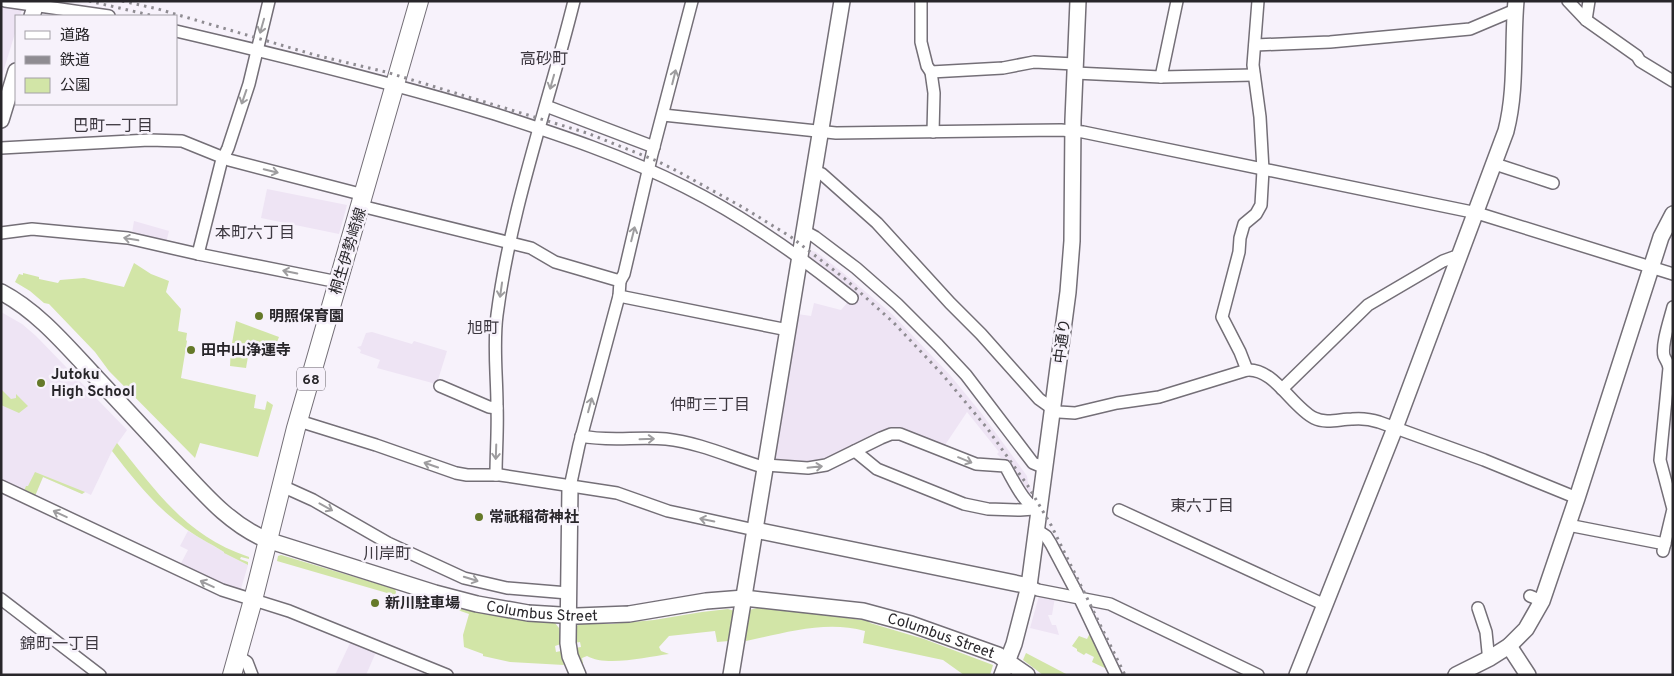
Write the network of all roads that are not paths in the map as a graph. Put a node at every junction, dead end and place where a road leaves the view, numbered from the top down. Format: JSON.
{"nodes":[{"id":1,"x":5,"y":1,"type":"edge"},
{"id":2,"x":269,"y":1,"type":"edge"},
{"id":3,"x":419,"y":1,"type":"edge"},
{"id":4,"x":574,"y":1,"type":"edge"},
{"id":5,"x":692,"y":1,"type":"edge"},
{"id":6,"x":842,"y":1,"type":"edge"},
{"id":7,"x":921,"y":1,"type":"edge"},
{"id":8,"x":1078,"y":1,"type":"edge"},
{"id":9,"x":1177,"y":1,"type":"edge"},
{"id":10,"x":1258,"y":1,"type":"edge"},
{"id":11,"x":1568,"y":1,"type":"edge"},
{"id":12,"x":1589,"y":1,"type":"edge"},
{"id":13,"x":1515,"y":6,"type":"edge"},
{"id":14,"x":35,"y":8,"type":"edge"},
{"id":15,"x":100,"y":15,"type":"edge"},
{"id":16,"x":1586,"y":20,"type":"junction"},
{"id":17,"x":178,"y":31,"type":"edge"},
{"id":18,"x":1255,"y":45,"type":"junction"},
{"id":19,"x":256,"y":50,"type":"junction"},
{"id":20,"x":1075,"y":68,"type":"junction"},
{"id":21,"x":931,"y":72,"type":"junction"},
{"id":22,"x":15,"y":74,"type":"edge"},
{"id":23,"x":1254,"y":75,"type":"junction"},
{"id":24,"x":1161,"y":77,"type":"junction"},
{"id":25,"x":1673,"y":81,"type":"edge"},
{"id":26,"x":396,"y":85,"type":"junction"},
{"id":27,"x":546,"y":106,"type":"junction"},
{"id":28,"x":663,"y":115,"type":"junction"},
{"id":29,"x":1,"y":120,"type":"edge"},
{"id":30,"x":539,"y":128,"type":"junction"},
{"id":31,"x":1072,"y":131,"type":"junction"},
{"id":32,"x":933,"y":132,"type":"junction"},
{"id":33,"x":822,"y":133,"type":"junction"},
{"id":34,"x":654,"y":147,"type":"junction"},
{"id":35,"x":1,"y":148,"type":"edge"},
{"id":36,"x":224,"y":158,"type":"junction"},
{"id":37,"x":1495,"y":164,"type":"junction"},
{"id":38,"x":649,"y":170,"type":"junction"},
{"id":39,"x":1263,"y":170,"type":"junction"},
{"id":40,"x":815,"y":171,"type":"junction"},
{"id":41,"x":1553,"y":183,"type":"dead end"},
{"id":42,"x":363,"y":200,"type":"junction"},
{"id":43,"x":1477,"y":213,"type":"junction"},
{"id":44,"x":1673,"y":214,"type":"edge"},
{"id":45,"x":804,"y":231,"type":"junction"},
{"id":46,"x":1,"y":233,"type":"edge"},
{"id":47,"x":509,"y":242,"type":"junction"},
{"id":48,"x":198,"y":254,"type":"junction"},
{"id":49,"x":800,"y":257,"type":"junction"},
{"id":50,"x":1459,"y":258,"type":"junction"},
{"id":51,"x":1651,"y":268,"type":"junction"},
{"id":52,"x":1673,"y":274,"type":"edge"},
{"id":53,"x":620,"y":281,"type":"junction"},
{"id":54,"x":338,"y":282,"type":"junction"},
{"id":55,"x":1,"y":292,"type":"edge"},
{"id":56,"x":619,"y":296,"type":"junction"},
{"id":57,"x":852,"y":298,"type":"dead end"},
{"id":58,"x":1673,"y":307,"type":"edge"},
{"id":59,"x":788,"y":330,"type":"junction"},
{"id":60,"x":1247,"y":370,"type":"junction"},
{"id":61,"x":440,"y":386,"type":"dead end"},
{"id":62,"x":1282,"y":389,"type":"junction"},
{"id":63,"x":498,"y":408,"type":"junction"},
{"id":64,"x":1053,"y":409,"type":"junction"},
{"id":65,"x":299,"y":421,"type":"junction"},
{"id":66,"x":1395,"y":428,"type":"junction"},
{"id":67,"x":581,"y":436,"type":"junction"},
{"id":68,"x":855,"y":451,"type":"junction"},
{"id":69,"x":766,"y":467,"type":"junction"},
{"id":70,"x":1045,"y":468,"type":"junction"},
{"id":71,"x":496,"y":475,"type":"junction"},
{"id":72,"x":1,"y":486,"type":"edge"},
{"id":73,"x":282,"y":486,"type":"junction"},
{"id":74,"x":570,"y":487,"type":"junction"},
{"id":75,"x":1578,"y":498,"type":"junction"},
{"id":76,"x":1037,"y":510,"type":"junction"},
{"id":77,"x":1119,"y":510,"type":"dead end"},
{"id":78,"x":1568,"y":525,"type":"junction"},
{"id":79,"x":755,"y":530,"type":"junction"},
{"id":80,"x":1037,"y":530,"type":"junction"},
{"id":81,"x":267,"y":540,"type":"junction"},
{"id":82,"x":1029,"y":586,"type":"junction"},
{"id":83,"x":568,"y":593,"type":"junction"},
{"id":84,"x":1079,"y":597,"type":"junction"},
{"id":85,"x":1,"y":600,"type":"edge"},
{"id":86,"x":253,"y":600,"type":"junction"},
{"id":87,"x":743,"y":604,"type":"junction"},
{"id":88,"x":1325,"y":605,"type":"junction"},
{"id":89,"x":1478,"y":608,"type":"dead end"},
{"id":90,"x":568,"y":616,"type":"junction"},
{"id":91,"x":1509,"y":646,"type":"junction"},
{"id":92,"x":238,"y":656,"type":"junction"},
{"id":93,"x":1490,"y":658,"type":"junction"},
{"id":94,"x":1007,"y":660,"type":"junction"},
{"id":95,"x":446,"y":674,"type":"edge"},
{"id":96,"x":100,"y":675,"type":"edge"},
{"id":97,"x":232,"y":675,"type":"edge"},
{"id":98,"x":252,"y":675,"type":"edge"},
{"id":99,"x":578,"y":675,"type":"edge"},
{"id":100,"x":731,"y":675,"type":"edge"},
{"id":101,"x":1002,"y":675,"type":"edge"},
{"id":102,"x":1027,"y":675,"type":"edge"},
{"id":103,"x":1116,"y":675,"type":"edge"},
{"id":104,"x":1258,"y":675,"type":"edge"},
{"id":105,"x":1297,"y":675,"type":"edge"},
{"id":106,"x":1456,"y":675,"type":"edge"},
{"id":107,"x":1528,"y":675,"type":"edge"}],
"edges":[{"from":1,"to":14,"type":"street"},
{"from":2,"to":19,"type":"street","one_way":true},
{"from":3,"to":26,"type":"main road","name":"桐生伊勢崎線","number":"68"},
{"from":4,"to":27,"type":"street","one_way":true},
{"from":28,"to":5,"type":"street","one_way":true},
{"from":6,"to":33,"type":"street"},
{"from":7,"to":21,"type":"street"},
{"from":8,"to":20,"type":"street","name":"中通り"},
{"from":9,"to":24,"type":"street"},
{"from":10,"to":18,"type":"street"},
{"from":11,"to":16,"type":"street"},
{"from":12,"to":16,"type":"street"},
{"from":13,"to":18,"type":"street"},
{"from":13,"to":37,"type":"street"},
{"from":14,"to":15,"type":"street"},
{"from":16,"to":25,"type":"street"},
{"from":17,"to":19,"type":"street"},
{"from":18,"to":23,"type":"street"},
{"from":19,"to":26,"type":"street"},
{"from":19,"to":36,"type":"street","one_way":true},
{"from":20,"to":21,"type":"street"},
{"from":20,"to":24,"type":"street"},
{"from":20,"to":31,"type":"street","name":"中通り"},
{"from":21,"to":32,"type":"street"},
{"from":22,"to":29,"type":"street"},
{"from":23,"to":24,"type":"street"},
{"from":23,"to":39,"type":"street"},
{"from":26,"to":30,"type":"street"},
{"from":26,"to":42,"type":"main road","name":"桐生伊勢崎線","number":"68"},
{"from":27,"to":30,"type":"street"},
{"from":27,"to":34,"type":"street"},
{"from":28,"to":33,"type":"street"},
{"from":28,"to":34,"type":"street"},
{"from":30,"to":38,"type":"street"},
{"from":30,"to":47,"type":"street"},
{"from":31,"to":32,"type":"street"},
{"from":31,"to":39,"type":"street"},
{"from":31,"to":64,"type":"street","name":"中通り"},
{"from":32,"to":33,"type":"street"},
{"from":33,"to":40,"type":"street"},
{"from":34,"to":38,"type":"street"},
{"from":35,"to":36,"type":"street"},
{"from":36,"to":42,"type":"street","one_way":true},
{"from":36,"to":48,"type":"street"},
{"from":37,"to":41,"type":"street"},
{"from":37,"to":43,"type":"street"},
{"from":38,"to":49,"type":"street"},
{"from":53,"to":38,"type":"street","one_way":true},
{"from":39,"to":43,"type":"street"},
{"from":39,"to":60,"type":"street"},
{"from":40,"to":45,"type":"street"},
{"from":40,"to":64,"type":"street"},
{"from":42,"to":47,"type":"street"},
{"from":42,"to":54,"type":"main road","name":"桐生伊勢崎線","number":"68"},
{"from":43,"to":50,"type":"street"},
{"from":43,"to":51,"type":"street"},
{"from":44,"to":51,"type":"street"},
{"from":45,"to":49,"type":"street"},
{"from":45,"to":70,"type":"street"},
{"from":48,"to":46,"type":"street","one_way":true},
{"from":47,"to":53,"type":"street"},
{"from":47,"to":63,"type":"street","one_way":true},
{"from":54,"to":48,"type":"street","one_way":true},
{"from":49,"to":57,"type":"street"},
{"from":49,"to":59,"type":"street"},
{"from":50,"to":62,"type":"street"},
{"from":50,"to":66,"type":"street"},
{"from":51,"to":52,"type":"street"},
{"from":51,"to":75,"type":"street"},
{"from":53,"to":56,"type":"street"},
{"from":54,"to":65,"type":"main road","name":"桐生伊勢崎線","number":"68"},
{"from":55,"to":81,"type":"street","name":"Columbus Street"},
{"from":56,"to":59,"type":"street"},
{"from":67,"to":56,"type":"street","one_way":true},
{"from":58,"to":78,"type":"street"},
{"from":59,"to":69,"type":"street"},
{"from":60,"to":62,"type":"street"},
{"from":60,"to":64,"type":"street"},
{"from":61,"to":63,"type":"street"},
{"from":62,"to":66,"type":"street"},
{"from":63,"to":71,"type":"street","one_way":true},
{"from":64,"to":70,"type":"street","name":"中通り"},
{"from":71,"to":65,"type":"street","one_way":true},
{"from":65,"to":73,"type":"main road","name":"桐生伊勢崎線","number":"68"},
{"from":66,"to":75,"type":"street"},
{"from":66,"to":88,"type":"street"},
{"from":67,"to":69,"type":"street","one_way":true},
{"from":67,"to":74,"type":"street"},
{"from":69,"to":68,"type":"street","one_way":true},
{"from":68,"to":76,"type":"street"},
{"from":68,"to":76,"type":"street","one_way":true},
{"from":69,"to":79,"type":"street"},
{"from":70,"to":76,"type":"street","name":"中通り"},
{"from":71,"to":74,"type":"street"},
{"from":86,"to":72,"type":"street","one_way":true},
{"from":73,"to":81,"type":"main road","name":"桐生伊勢崎線","number":"68"},
{"from":73,"to":83,"type":"street","one_way":true},
{"from":79,"to":74,"type":"street","one_way":true},
{"from":74,"to":83,"type":"street"},
{"from":75,"to":78,"type":"street"},
{"from":76,"to":80,"type":"street","name":"中通り"},
{"from":77,"to":88,"type":"street"},
{"from":78,"to":91,"type":"street"},
{"from":79,"to":82,"type":"street"},
{"from":79,"to":87,"type":"street"},
{"from":80,"to":82,"type":"street","name":"中通り"},
{"from":80,"to":84,"type":"street"},
{"from":81,"to":86,"type":"main road","name":"桐生伊勢崎線","number":"68"},
{"from":81,"to":90,"type":"street","name":"Columbus Street"},
{"from":82,"to":84,"type":"street"},
{"from":82,"to":94,"type":"street","name":"中通り"},
{"from":83,"to":90,"type":"street"},
{"from":84,"to":103,"type":"street"},
{"from":84,"to":104,"type":"street"},
{"from":85,"to":96,"type":"street"},
{"from":86,"to":92,"type":"main road","name":"桐生伊勢崎線","number":"68"},
{"from":86,"to":95,"type":"street"},
{"from":87,"to":90,"type":"street","name":"Columbus Street"},
{"from":87,"to":94,"type":"street","name":"Columbus Street"},
{"from":87,"to":100,"type":"street"},
{"from":88,"to":105,"type":"street"},
{"from":89,"to":93,"type":"street"},
{"from":90,"to":99,"type":"street"},
{"from":91,"to":93,"type":"street"},
{"from":91,"to":107,"type":"street"},
{"from":92,"to":97,"type":"main road","name":"桐生伊勢崎線","number":"68"},
{"from":92,"to":98,"type":"street"},
{"from":93,"to":106,"type":"street"},
{"from":94,"to":101,"type":"street","name":"中通り"},
{"from":94,"to":102,"type":"street","name":"Columbus Street"}]}
